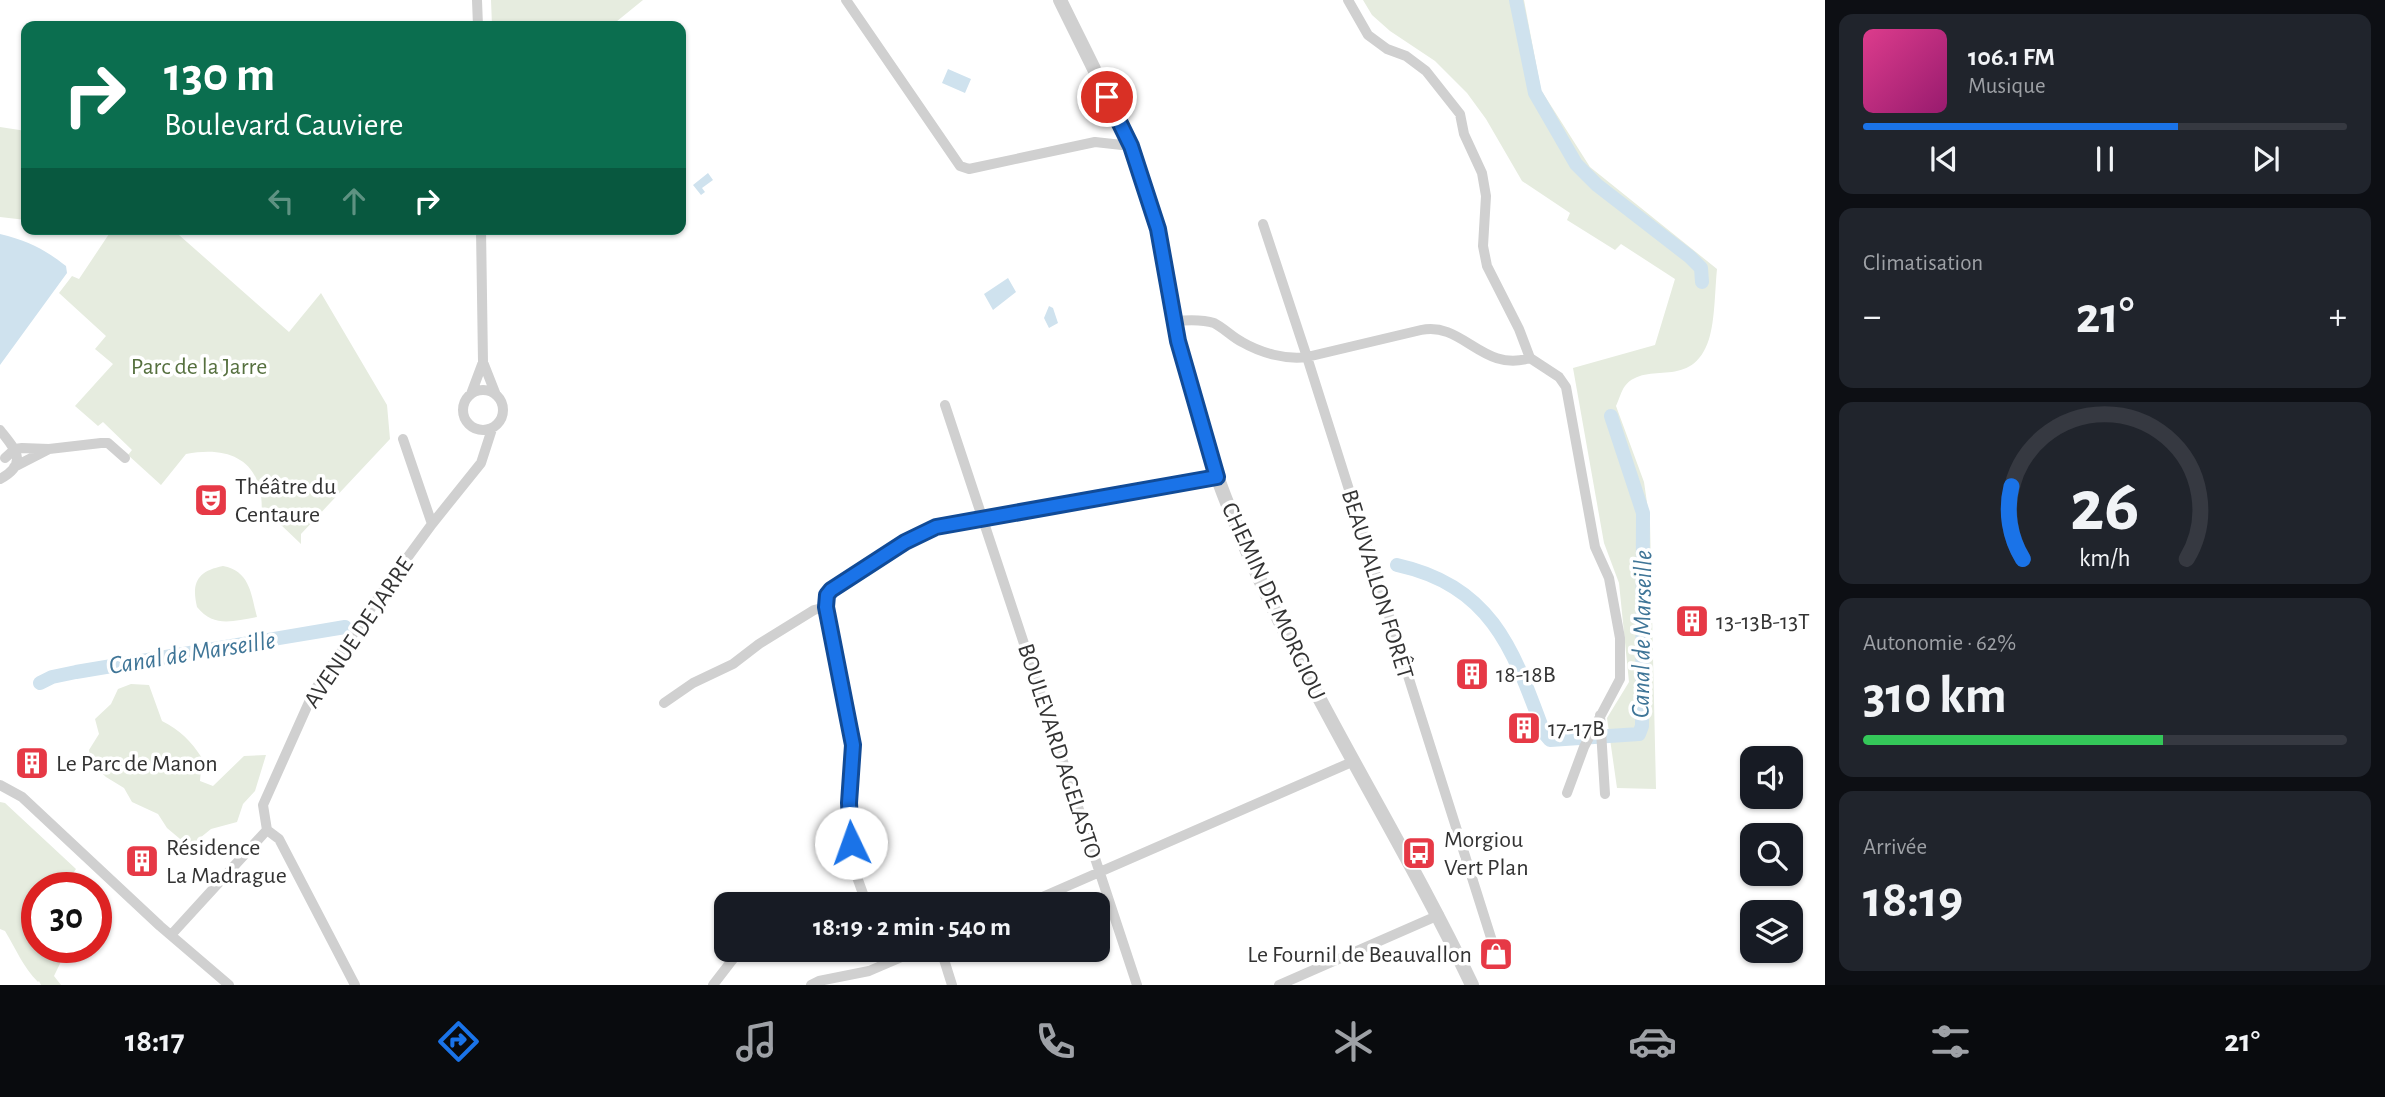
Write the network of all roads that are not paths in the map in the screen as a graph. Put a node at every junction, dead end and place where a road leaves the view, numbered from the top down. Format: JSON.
{"nodes":[{"id":1,"x":477,"y":0,"type":"edge"},
{"id":2,"x":846,"y":0,"type":"edge"},
{"id":3,"x":1060,"y":0,"type":"edge"},
{"id":4,"x":1348,"y":0,"type":"edge"},
{"id":5,"x":478,"y":21,"type":"edge"},
{"id":6,"x":1131,"y":146,"type":"junction"},
{"id":7,"x":1263,"y":224,"type":"dead end"},
{"id":8,"x":481,"y":235,"type":"edge"},
{"id":9,"x":1175,"y":321,"type":"junction"},
{"id":10,"x":1307,"y":357,"type":"junction"},
{"id":11,"x":1530,"y":358,"type":"junction"},
{"id":12,"x":482,"y":362,"type":"junction"},
{"id":13,"x":471,"y":394,"type":"junction"},
{"id":14,"x":496,"y":395,"type":"junction"},
{"id":15,"x":945,"y":405,"type":"dead end"},
{"id":16,"x":492,"y":429,"type":"junction"},
{"id":17,"x":479,"y":430,"type":"junction"},
{"id":18,"x":3,"y":433,"type":"edge"},
{"id":19,"x":404,"y":439,"type":"dead end"},
{"id":20,"x":487,"y":446,"type":"junction"},
{"id":21,"x":15,"y":449,"type":"junction"},
{"id":22,"x":49,"y":449,"type":"junction"},
{"id":23,"x":5,"y":458,"type":"junction"},
{"id":24,"x":125,"y":458,"type":"dead end"},
{"id":25,"x":14,"y":467,"type":"junction"},
{"id":26,"x":0,"y":470,"type":"edge"},
{"id":27,"x":1217,"y":477,"type":"junction"},
{"id":28,"x":0,"y":479,"type":"edge"},
{"id":29,"x":983,"y":518,"type":"junction"},
{"id":30,"x":432,"y":524,"type":"junction"},
{"id":31,"x":826,"y":606,"type":"junction"},
{"id":32,"x":664,"y":703,"type":"dead end"},
{"id":33,"x":1600,"y":715,"type":"junction"},
{"id":34,"x":1352,"y":762,"type":"junction"},
{"id":35,"x":0,"y":785,"type":"edge"},
{"id":36,"x":1567,"y":793,"type":"dead end"},
{"id":37,"x":1605,"y":794,"type":"dead end"},
{"id":38,"x":267,"y":830,"type":"junction"},
{"id":39,"x":1100,"y":872,"type":"junction"},
{"id":40,"x":862,"y":892,"type":"edge"},
{"id":41,"x":1054,"y":892,"type":"edge"},
{"id":42,"x":1439,"y":915,"type":"junction"},
{"id":43,"x":171,"y":935,"type":"junction"},
{"id":44,"x":1493,"y":944,"type":"dead end"},
{"id":45,"x":731,"y":962,"type":"edge"},
{"id":46,"x":945,"y":962,"type":"edge"},
{"id":47,"x":888,"y":963,"type":"edge"},
{"id":48,"x":229,"y":985,"type":"edge"},
{"id":49,"x":355,"y":985,"type":"edge"},
{"id":50,"x":713,"y":985,"type":"edge"},
{"id":51,"x":811,"y":985,"type":"edge"},
{"id":52,"x":952,"y":985,"type":"edge"},
{"id":53,"x":1137,"y":985,"type":"edge"},
{"id":54,"x":1279,"y":985,"type":"edge"},
{"id":55,"x":1472,"y":985,"type":"edge"}],
"edges":[{"from":1,"to":5,"type":"street"},
{"from":2,"to":6,"type":"street"},
{"from":3,"to":6,"type":"street","name":"CHEMIN DE MORGIOU"},
{"from":4,"to":11,"type":"street"},
{"from":6,"to":9,"type":"street","name":"CHEMIN DE MORGIOU"},
{"from":7,"to":10,"type":"street","name":"BEAUVALLON FORÊT"},
{"from":8,"to":12,"type":"street"},
{"from":9,"to":10,"type":"street"},
{"from":9,"to":27,"type":"street","name":"CHEMIN DE MORGIOU"},
{"from":10,"to":11,"type":"street"},
{"from":10,"to":44,"type":"street","name":"BEAUVALLON FORÊT"},
{"from":11,"to":33,"type":"street"},
{"from":12,"to":13,"type":"street"},
{"from":12,"to":14,"type":"street"},
{"from":13,"to":14,"type":"street"},
{"from":13,"to":17,"type":"street"},
{"from":14,"to":16,"type":"street"},
{"from":15,"to":29,"type":"street","name":"BOULEVARD AGELASTO"},
{"from":16,"to":17,"type":"street"},
{"from":16,"to":20,"type":"street","name":"AVENUE DE JARRE"},
{"from":17,"to":20,"type":"street"},
{"from":18,"to":21,"type":"street"},
{"from":18,"to":23,"type":"street"},
{"from":19,"to":30,"type":"street"},
{"from":20,"to":30,"type":"street","name":"AVENUE DE JARRE"},
{"from":21,"to":22,"type":"street"},
{"from":21,"to":23,"type":"street"},
{"from":21,"to":25,"type":"street"},
{"from":22,"to":24,"type":"street"},
{"from":22,"to":25,"type":"street"},
{"from":23,"to":26,"type":"street"},
{"from":25,"to":28,"type":"street"},
{"from":27,"to":29,"type":"street"},
{"from":27,"to":34,"type":"street","name":"CHEMIN DE MORGIOU"},
{"from":29,"to":31,"type":"street"},
{"from":29,"to":39,"type":"street","name":"BOULEVARD AGELASTO"},
{"from":30,"to":38,"type":"street","name":"AVENUE DE JARRE"},
{"from":31,"to":32,"type":"street"},
{"from":31,"to":40,"type":"street"},
{"from":33,"to":36,"type":"street"},
{"from":33,"to":37,"type":"street"},
{"from":34,"to":39,"type":"street"},
{"from":34,"to":42,"type":"street","name":"CHEMIN DE MORGIOU"},
{"from":35,"to":43,"type":"street"},
{"from":38,"to":43,"type":"street"},
{"from":38,"to":49,"type":"street"},
{"from":39,"to":41,"type":"street"},
{"from":39,"to":53,"type":"street","name":"BOULEVARD AGELASTO"},
{"from":42,"to":54,"type":"street"},
{"from":42,"to":55,"type":"street","name":"CHEMIN DE MORGIOU"},
{"from":43,"to":48,"type":"street"},
{"from":45,"to":50,"type":"street"},
{"from":46,"to":52,"type":"street"},
{"from":47,"to":51,"type":"street"}]}
